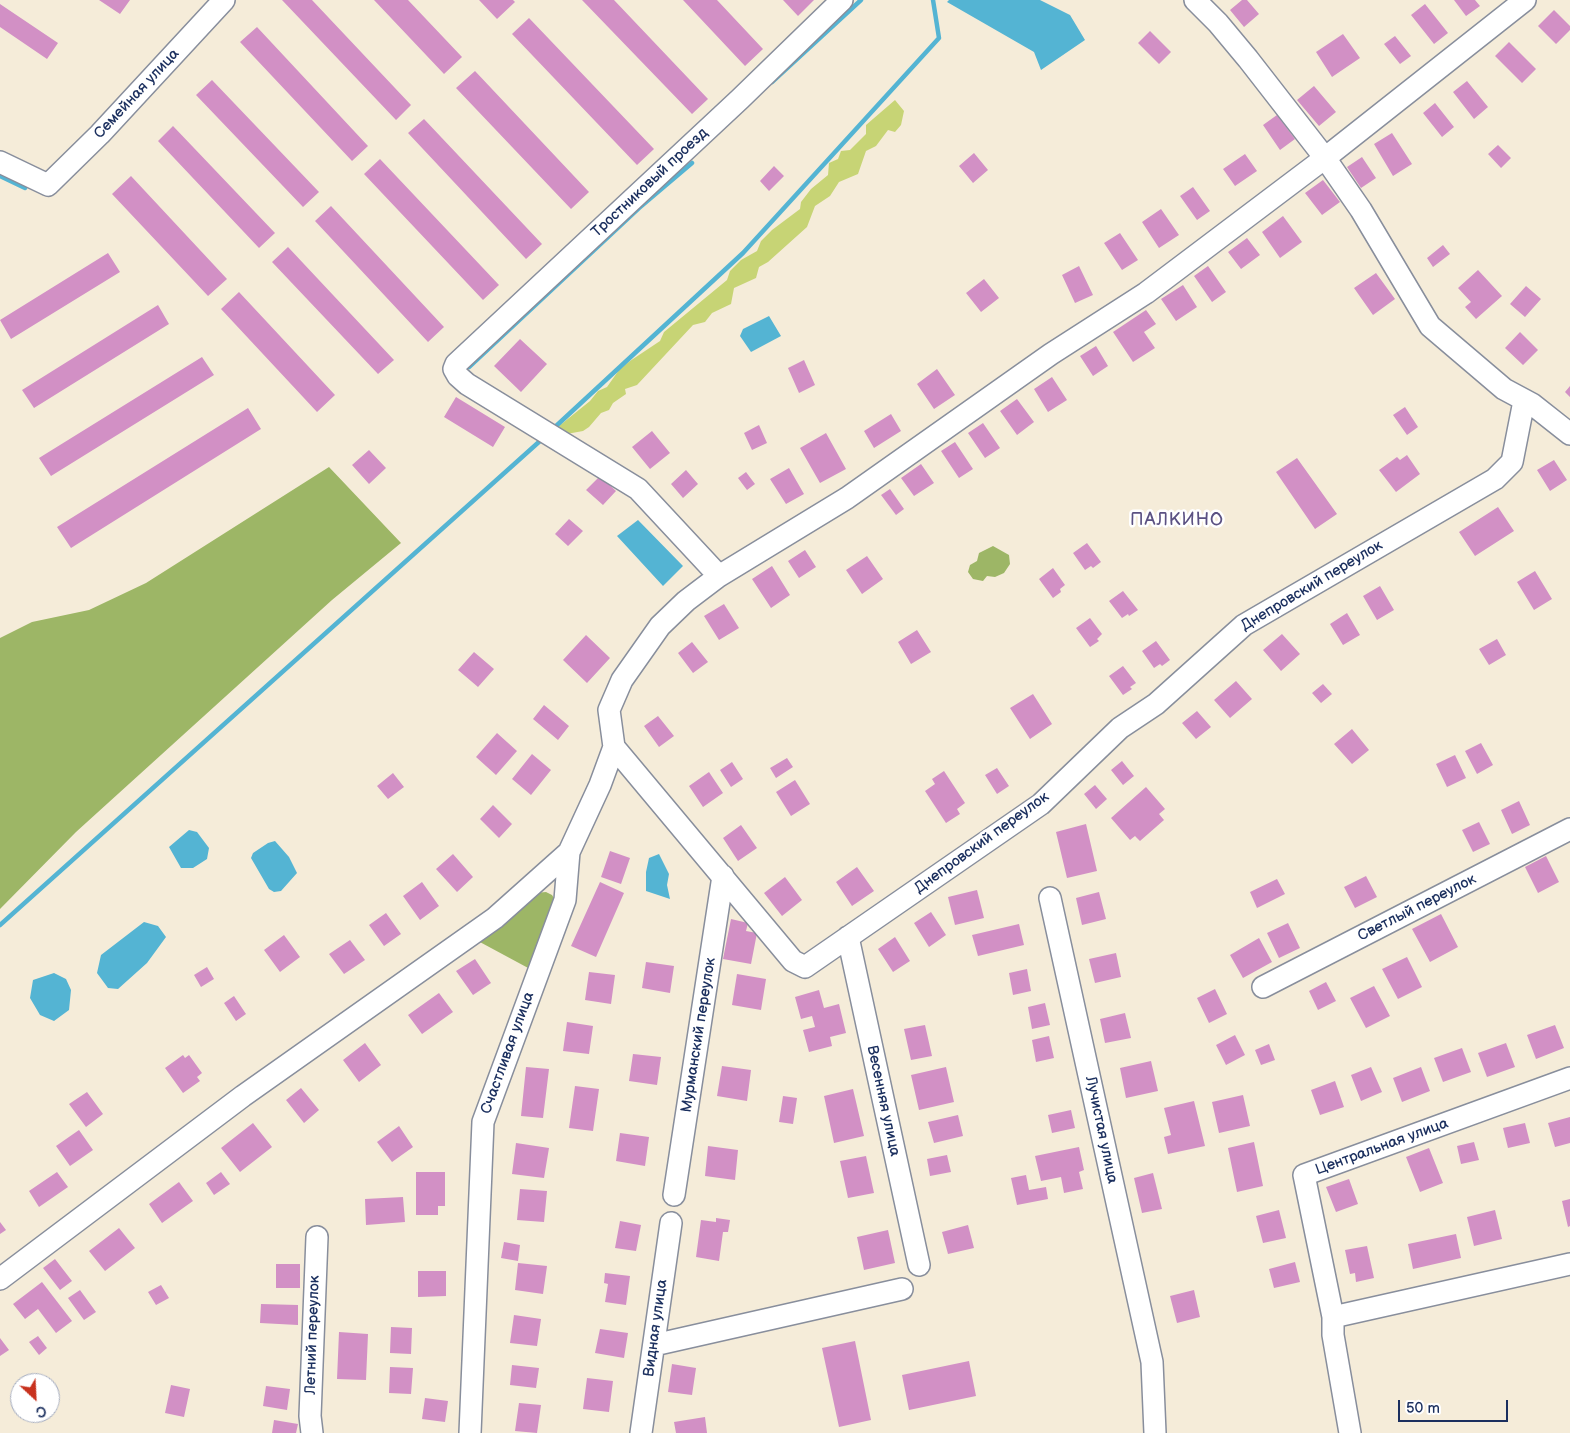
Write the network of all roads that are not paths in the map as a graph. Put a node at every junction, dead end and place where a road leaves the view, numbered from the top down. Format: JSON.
{"nodes":[{"id":1,"x":224,"y":0,"type":"edge"},
{"id":2,"x":842,"y":0,"type":"edge"},
{"id":3,"x":1195,"y":0,"type":"edge"},
{"id":4,"x":1525,"y":0,"type":"edge"},
{"id":5,"x":1325,"y":158,"type":"junction"},
{"id":6,"x":0,"y":162,"type":"edge"},
{"id":7,"x":1524,"y":401,"type":"junction"},
{"id":8,"x":1570,"y":434,"type":"edge"},
{"id":9,"x":719,"y":576,"type":"junction"},
{"id":10,"x":614,"y":747,"type":"junction"},
{"id":11,"x":1570,"y":829,"type":"edge"},
{"id":12,"x":569,"y":852,"type":"junction"},
{"id":13,"x":724,"y":876,"type":"junction"},
{"id":14,"x":1050,"y":898,"type":"dead end"},
{"id":15,"x":848,"y":937,"type":"junction"},
{"id":16,"x":1263,"y":987,"type":"dead end"},
{"id":17,"x":1570,"y":1078,"type":"edge"},
{"id":18,"x":674,"y":1195,"type":"dead end"},
{"id":19,"x":671,"y":1222,"type":"dead end"},
{"id":20,"x":317,"y":1237,"type":"dead end"},
{"id":21,"x":1570,"y":1264,"type":"edge"},
{"id":22,"x":919,"y":1265,"type":"dead end"},
{"id":23,"x":0,"y":1280,"type":"edge"},
{"id":24,"x":902,"y":1289,"type":"dead end"},
{"id":25,"x":1333,"y":1318,"type":"junction"},
{"id":26,"x":654,"y":1345,"type":"junction"},
{"id":27,"x":312,"y":1433,"type":"edge"},
{"id":28,"x":470,"y":1433,"type":"edge"},
{"id":29,"x":641,"y":1433,"type":"edge"},
{"id":30,"x":1155,"y":1433,"type":"edge"},
{"id":31,"x":1350,"y":1433,"type":"edge"}],
"edges":[{"from":1,"to":6,"type":"street","name":"Семейная улица"},
{"from":2,"to":9,"type":"street","name":"Тростниковый проезд"},
{"from":3,"to":5,"type":"street"},
{"from":4,"to":5,"type":"street"},
{"from":5,"to":7,"type":"street"},
{"from":5,"to":9,"type":"street"},
{"from":7,"to":8,"type":"street"},
{"from":7,"to":15,"type":"street","name":"Днепровский переулок"},
{"from":9,"to":10,"type":"street"},
{"from":10,"to":12,"type":"street","name":"Счастливая улица"},
{"from":10,"to":13,"type":"street","name":"Днепровский переулок"},
{"from":11,"to":16,"type":"street","name":"Светлый переулок"},
{"from":12,"to":23,"type":"street"},
{"from":12,"to":28,"type":"street","name":"Счастливая улица"},
{"from":13,"to":15,"type":"street","name":"Днепровский переулок"},
{"from":13,"to":18,"type":"street","name":"Мурманский переулок"},
{"from":14,"to":30,"type":"street","name":"Лучистая улица"},
{"from":15,"to":22,"type":"street","name":"Весенняя улица"},
{"from":17,"to":25,"type":"street","name":"Центральная улица"},
{"from":19,"to":26,"type":"street","name":"Видная улица"},
{"from":20,"to":27,"type":"street","name":"Летний переулок"},
{"from":21,"to":25,"type":"street"},
{"from":24,"to":26,"type":"street"},
{"from":25,"to":31,"type":"street"},
{"from":26,"to":29,"type":"street","name":"Видная улица"}]}
